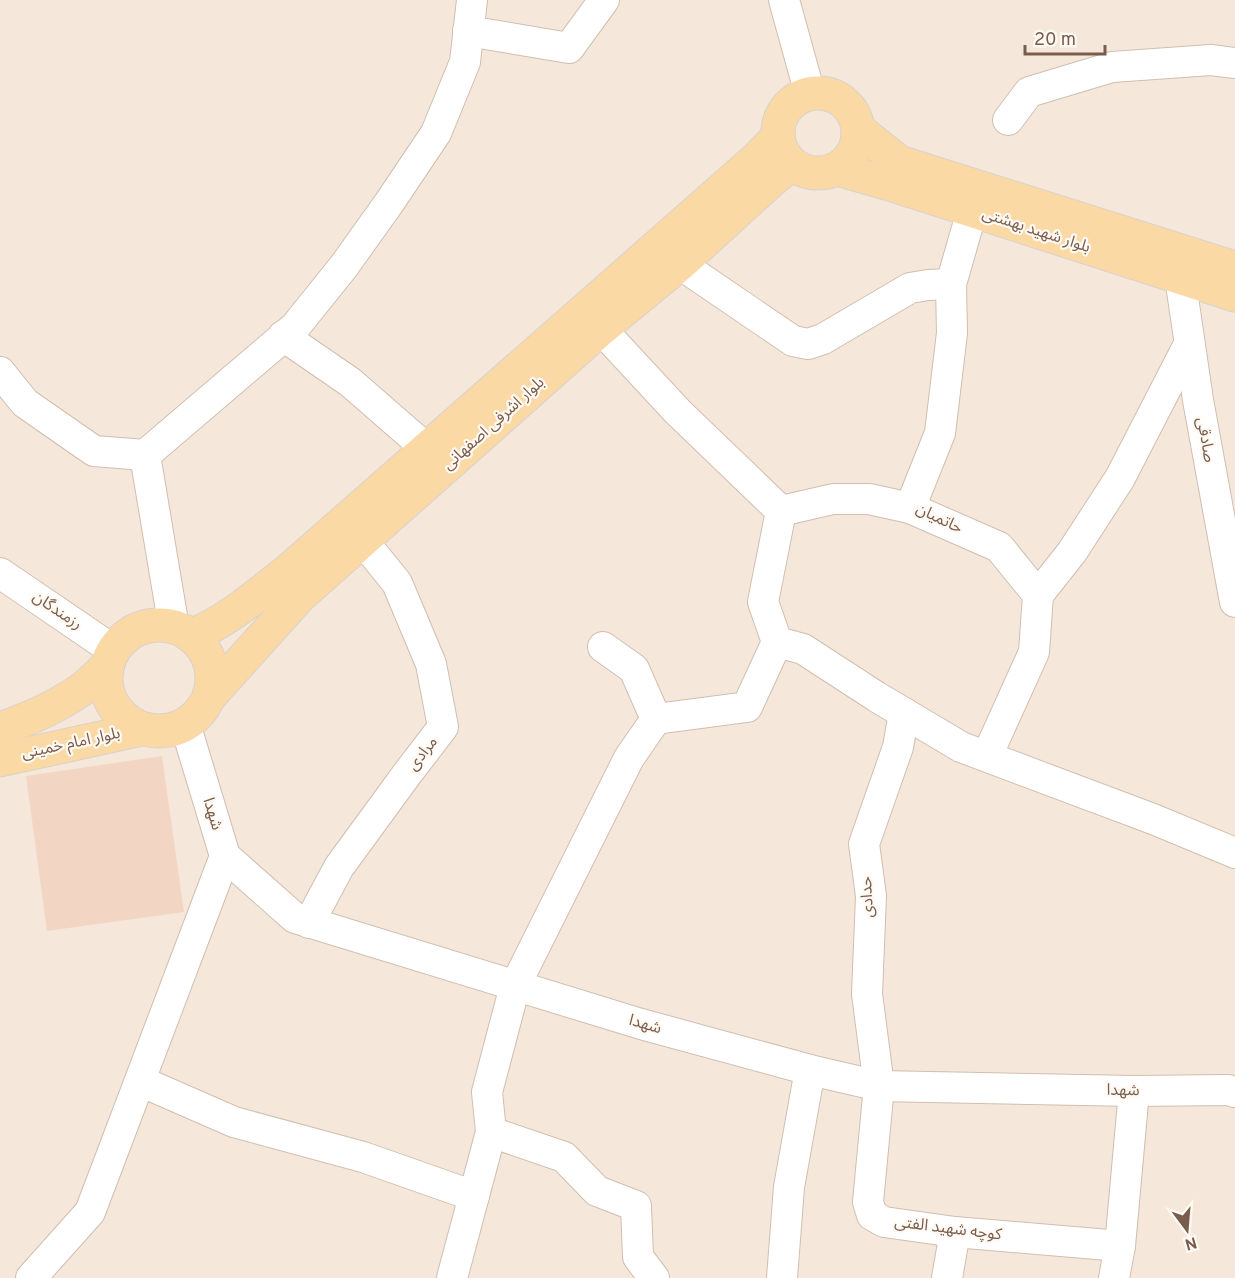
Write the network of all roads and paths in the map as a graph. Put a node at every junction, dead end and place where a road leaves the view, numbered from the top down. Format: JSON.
{"nodes":[{"id":1,"x":472,"y":0,"type":"edge"},
{"id":2,"x":604,"y":0,"type":"edge"},
{"id":3,"x":784,"y":0,"type":"edge"},
{"id":4,"x":468,"y":31,"type":"junction"},
{"id":5,"x":1235,"y":63,"type":"edge"},
{"id":6,"x":810,"y":94,"type":"junction"},
{"id":7,"x":1008,"y":120,"type":"dead end"},
{"id":8,"x":859,"y":130,"type":"junction"},
{"id":9,"x":785,"y":151,"type":"junction"},
{"id":10,"x":837,"y":169,"type":"junction"},
{"id":11,"x":972,"y":211,"type":"junction"},
{"id":12,"x":680,"y":264,"type":"junction"},
{"id":13,"x":1235,"y":268,"type":"edge"},
{"id":14,"x":1179,"y":277,"type":"junction"},
{"id":15,"x":951,"y":284,"type":"junction"},
{"id":16,"x":1235,"y":295,"type":"edge"},
{"id":17,"x":601,"y":329,"type":"junction"},
{"id":18,"x":283,"y":336,"type":"junction"},
{"id":19,"x":1190,"y":344,"type":"junction"},
{"id":20,"x":0,"y":372,"type":"edge"},
{"id":21,"x":427,"y":449,"type":"junction"},
{"id":22,"x":144,"y":455,"type":"junction"},
{"id":23,"x":910,"y":508,"type":"junction"},
{"id":24,"x":781,"y":512,"type":"junction"},
{"id":25,"x":363,"y":541,"type":"junction"},
{"id":26,"x":0,"y":573,"type":"edge"},
{"id":27,"x":1038,"y":595,"type":"junction"},
{"id":28,"x":1235,"y":602,"type":"edge"},
{"id":29,"x":182,"y":632,"type":"junction"},
{"id":30,"x":777,"y":642,"type":"junction"},
{"id":31,"x":603,"y":647,"type":"dead end"},
{"id":32,"x":110,"y":658,"type":"junction"},
{"id":33,"x":208,"y":697,"type":"junction"},
{"id":34,"x":904,"y":713,"type":"junction"},
{"id":35,"x":656,"y":719,"type":"junction"},
{"id":36,"x":185,"y":724,"type":"junction"},
{"id":37,"x":0,"y":729,"type":"edge"},
{"id":38,"x":142,"y":729,"type":"junction"},
{"id":39,"x":987,"y":756,"type":"junction"},
{"id":40,"x":0,"y":759,"type":"edge"},
{"id":41,"x":1235,"y":853,"type":"edge"},
{"id":42,"x":225,"y":856,"type":"junction"},
{"id":43,"x":309,"y":922,"type":"junction"},
{"id":44,"x":515,"y":986,"type":"junction"},
{"id":45,"x":810,"y":1070,"type":"junction"},
{"id":46,"x":140,"y":1081,"type":"junction"},
{"id":47,"x":1233,"y":1083,"type":"edge"},
{"id":48,"x":879,"y":1086,"type":"junction"},
{"id":49,"x":1134,"y":1091,"type":"junction"},
{"id":50,"x":491,"y":1132,"type":"junction"},
{"id":51,"x":474,"y":1196,"type":"junction"},
{"id":52,"x":954,"y":1232,"type":"junction"},
{"id":53,"x":1120,"y":1246,"type":"junction"},
{"id":54,"x":31,"y":1278,"type":"edge"},
{"id":55,"x":452,"y":1278,"type":"edge"},
{"id":56,"x":654,"y":1278,"type":"edge"},
{"id":57,"x":782,"y":1278,"type":"edge"},
{"id":58,"x":947,"y":1278,"type":"edge"},
{"id":59,"x":1114,"y":1278,"type":"edge"}],
"edges":[{"from":1,"to":4,"type":"street"},
{"from":2,"to":4,"type":"street"},
{"from":3,"to":6,"type":"street"},
{"from":4,"to":18,"type":"street"},
{"from":5,"to":7,"type":"street"},
{"from":6,"to":8,"type":"main road"},
{"from":6,"to":9,"type":"main road"},
{"from":8,"to":10,"type":"main road"},
{"from":8,"to":13,"type":"main road","name":"بلوار شهید بهشتی"},
{"from":9,"to":10,"type":"main road"},
{"from":9,"to":12,"type":"main road","name":"بلوار اشرفی اصفهانی"},
{"from":9,"to":21,"type":"main road","name":"بلوار اشرفی اصفهانی"},
{"from":10,"to":11,"type":"main road","name":"بلوار شهید بهشتی"},
{"from":11,"to":14,"type":"main road","name":"بلوار شهید بهشتی"},
{"from":11,"to":15,"type":"street","name":"حاتمیان"},
{"from":12,"to":15,"type":"street"},
{"from":12,"to":17,"type":"main road","name":"بلوار اشرفی اصفهانی"},
{"from":14,"to":16,"type":"main road","name":"بلوار شهید بهشتی"},
{"from":14,"to":19,"type":"street","name":"صادقی"},
{"from":15,"to":23,"type":"street","name":"حاتمیان"},
{"from":17,"to":24,"type":"street"},
{"from":17,"to":25,"type":"main road","name":"بلوار اشرفی اصفهانی"},
{"from":18,"to":21,"type":"street"},
{"from":18,"to":22,"type":"street"},
{"from":19,"to":27,"type":"street"},
{"from":19,"to":28,"type":"street","name":"صادقی"},
{"from":20,"to":22,"type":"street"},
{"from":21,"to":29,"type":"main road","name":"بلوار اشرفی اصفهانی"},
{"from":22,"to":29,"type":"street"},
{"from":23,"to":24,"type":"street"},
{"from":23,"to":27,"type":"street","name":"حاتمیان"},
{"from":24,"to":30,"type":"street"},
{"from":25,"to":33,"type":"main road","name":"بلوار اشرفی اصفهانی"},
{"from":25,"to":43,"type":"street","name":"مرادی"},
{"from":26,"to":32,"type":"street","name":"رزمندگان"},
{"from":27,"to":39,"type":"street"},
{"from":29,"to":32,"type":"main road"},
{"from":29,"to":33,"type":"main road"},
{"from":30,"to":34,"type":"street"},
{"from":30,"to":35,"type":"street"},
{"from":31,"to":35,"type":"street"},
{"from":32,"to":37,"type":"main road","name":"بلوار امام خمینی"},
{"from":32,"to":38,"type":"main road"},
{"from":33,"to":36,"type":"main road"},
{"from":34,"to":39,"type":"street"},
{"from":34,"to":48,"type":"street","name":"حدادی"},
{"from":35,"to":44,"type":"street"},
{"from":36,"to":38,"type":"main road"},
{"from":36,"to":42,"type":"street","name":"شهدا"},
{"from":38,"to":40,"type":"main road","name":"بلوار امام خمینی"},
{"from":39,"to":41,"type":"street"},
{"from":42,"to":43,"type":"street","name":"شهدا"},
{"from":42,"to":46,"type":"street"},
{"from":43,"to":44,"type":"street","name":"شهدا"},
{"from":44,"to":45,"type":"street","name":"شهدا"},
{"from":44,"to":50,"type":"street"},
{"from":45,"to":48,"type":"street","name":"شهدا"},
{"from":45,"to":57,"type":"street"},
{"from":46,"to":51,"type":"street"},
{"from":46,"to":54,"type":"street"},
{"from":47,"to":49,"type":"street","name":"شهدا"},
{"from":48,"to":49,"type":"street","name":"شهدا"},
{"from":48,"to":52,"type":"street","name":"کوچه شهید الفتی"},
{"from":49,"to":53,"type":"street"},
{"from":50,"to":51,"type":"street"},
{"from":50,"to":56,"type":"street"},
{"from":51,"to":55,"type":"street"},
{"from":52,"to":53,"type":"street","name":"کوچه شهید الفتی"},
{"from":52,"to":58,"type":"street"},
{"from":53,"to":59,"type":"street"}]}
